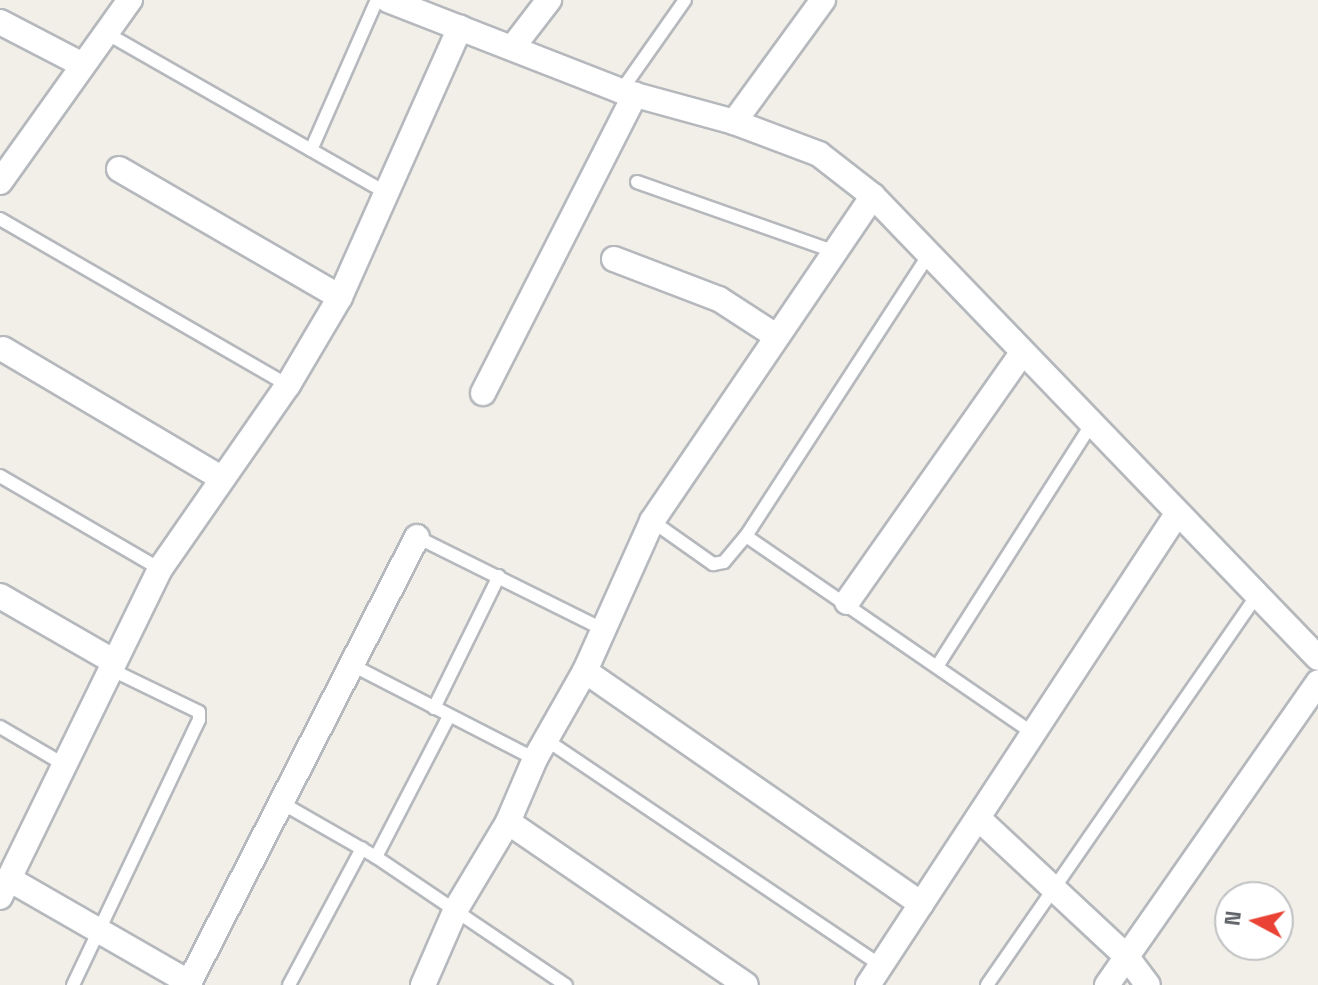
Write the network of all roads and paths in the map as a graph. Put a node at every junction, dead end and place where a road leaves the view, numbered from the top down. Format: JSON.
{"nodes":[{"id":1,"x":130,"y":0,"type":"edge"},
{"id":2,"x":377,"y":0,"type":"edge"},
{"id":3,"x":549,"y":0,"type":"edge"},
{"id":4,"x":685,"y":0,"type":"edge"},
{"id":5,"x":823,"y":0,"type":"edge"},
{"id":6,"x":405,"y":3,"type":"edge"},
{"id":7,"x":2,"y":26,"type":"edge"},
{"id":8,"x":460,"y":28,"type":"junction"},
{"id":9,"x":106,"y":33,"type":"junction"},
{"id":10,"x":512,"y":48,"type":"junction"},
{"id":11,"x":83,"y":65,"type":"junction"},
{"id":12,"x":628,"y":93,"type":"junction"},
{"id":13,"x":734,"y":122,"type":"junction"},
{"id":14,"x":311,"y":150,"type":"junction"},
{"id":15,"x":119,"y":169,"type":"dead end"},
{"id":16,"x":0,"y":182,"type":"edge"},
{"id":17,"x":637,"y":182,"type":"dead end"},
{"id":18,"x":389,"y":194,"type":"junction"},
{"id":19,"x":873,"y":196,"type":"junction"},
{"id":20,"x":0,"y":219,"type":"edge"},
{"id":21,"x":833,"y":251,"type":"junction"},
{"id":22,"x":929,"y":254,"type":"junction"},
{"id":23,"x":614,"y":259,"type":"dead end"},
{"id":24,"x":340,"y":297,"type":"junction"},
{"id":25,"x":776,"y":336,"type":"junction"},
{"id":26,"x":3,"y":349,"type":"dead end"},
{"id":27,"x":1022,"y":353,"type":"junction"},
{"id":28,"x":288,"y":385,"type":"junction"},
{"id":29,"x":483,"y":393,"type":"dead end"},
{"id":30,"x":1092,"y":423,"type":"junction"},
{"id":31,"x":0,"y":476,"type":"edge"},
{"id":32,"x":221,"y":478,"type":"junction"},
{"id":33,"x":1177,"y":514,"type":"junction"},
{"id":34,"x":652,"y":521,"type":"junction"},
{"id":35,"x":746,"y":536,"type":"junction"},
{"id":36,"x":417,"y":537,"type":"joint"},
{"id":37,"x":160,"y":569,"type":"junction"},
{"id":38,"x":499,"y":576,"type":"junction"},
{"id":39,"x":1257,"y":595,"type":"junction"},
{"id":40,"x":0,"y":596,"type":"edge"},
{"id":41,"x":847,"y":602,"type":"junction"},
{"id":42,"x":600,"y":628,"type":"junction"},
{"id":43,"x":1318,"y":658,"type":"edge"},
{"id":44,"x":112,"y":665,"type":"junction"},
{"id":45,"x":352,"y":665,"type":"junction"},
{"id":46,"x":938,"y":665,"type":"junction"},
{"id":47,"x":585,"y":671,"type":"junction"},
{"id":48,"x":1318,"y":682,"type":"edge"},
{"id":49,"x":434,"y":708,"type":"junction"},
{"id":50,"x":449,"y":716,"type":"junction"},
{"id":51,"x":0,"y":727,"type":"edge"},
{"id":52,"x":1033,"y":733,"type":"junction"},
{"id":53,"x":540,"y":749,"type":"junction"},
{"id":54,"x":63,"y":764,"type":"junction"},
{"id":55,"x":280,"y":802,"type":"junction"},
{"id":56,"x":978,"y":818,"type":"junction"},
{"id":57,"x":508,"y":822,"type":"junction"},
{"id":58,"x":362,"y":848,"type":"junction"},
{"id":59,"x":376,"y":857,"type":"junction"},
{"id":60,"x":6,"y":874,"type":"edge"},
{"id":61,"x":1054,"y":889,"type":"junction"},
{"id":62,"x":921,"y":904,"type":"junction"},
{"id":63,"x":456,"y":909,"type":"junction"},
{"id":64,"x":99,"y":934,"type":"junction"},
{"id":65,"x":1126,"y":956,"type":"junction"},
{"id":66,"x":874,"y":976,"type":"edge"},
{"id":67,"x":188,"y":983,"type":"edge"},
{"id":68,"x":73,"y":985,"type":"edge"},
{"id":69,"x":289,"y":985,"type":"edge"},
{"id":70,"x":423,"y":985,"type":"edge"},
{"id":71,"x":566,"y":985,"type":"edge"},
{"id":72,"x":746,"y":985,"type":"edge"},
{"id":73,"x":987,"y":985,"type":"edge"},
{"id":74,"x":1107,"y":985,"type":"edge"},
{"id":75,"x":1148,"y":985,"type":"edge"}],
"edges":[{"from":1,"to":9,"type":"street"},
{"from":2,"to":14,"type":"lane"},
{"from":3,"to":10,"type":"street"},
{"from":4,"to":12,"type":"lane"},
{"from":5,"to":13,"type":"street"},
{"from":6,"to":8,"type":"street"},
{"from":7,"to":11,"type":"street"},
{"from":8,"to":10,"type":"street"},
{"from":8,"to":18,"type":"street"},
{"from":9,"to":11,"type":"street"},
{"from":9,"to":14,"type":"lane"},
{"from":10,"to":12,"type":"street"},
{"from":11,"to":16,"type":"street"},
{"from":12,"to":13,"type":"street"},
{"from":12,"to":29,"type":"street"},
{"from":13,"to":19,"type":"street"},
{"from":14,"to":18,"type":"lane"},
{"from":15,"to":24,"type":"street"},
{"from":17,"to":21,"type":"lane"},
{"from":18,"to":24,"type":"street"},
{"from":19,"to":21,"type":"street"},
{"from":19,"to":22,"type":"street"},
{"from":20,"to":28,"type":"lane"},
{"from":21,"to":25,"type":"street"},
{"from":22,"to":27,"type":"street"},
{"from":22,"to":35,"type":"lane"},
{"from":23,"to":25,"type":"street"},
{"from":24,"to":28,"type":"street"},
{"from":25,"to":34,"type":"street"},
{"from":26,"to":32,"type":"street"},
{"from":27,"to":30,"type":"street"},
{"from":27,"to":41,"type":"street"},
{"from":28,"to":32,"type":"street"},
{"from":30,"to":33,"type":"street"},
{"from":30,"to":46,"type":"lane"},
{"from":31,"to":37,"type":"lane"},
{"from":32,"to":37,"type":"street"},
{"from":33,"to":39,"type":"street"},
{"from":33,"to":52,"type":"street"},
{"from":34,"to":35,"type":"lane"},
{"from":34,"to":42,"type":"street"},
{"from":35,"to":41,"type":"lane"},
{"from":36,"to":38,"type":"lane"},
{"from":36,"to":45,"type":"street"},
{"from":37,"to":44,"type":"street"},
{"from":38,"to":42,"type":"lane"},
{"from":38,"to":49,"type":"lane"},
{"from":39,"to":43,"type":"street"},
{"from":39,"to":61,"type":"lane"},
{"from":40,"to":44,"type":"street"},
{"from":41,"to":46,"type":"lane"},
{"from":42,"to":47,"type":"street"},
{"from":44,"to":54,"type":"street"},
{"from":44,"to":64,"type":"lane"},
{"from":45,"to":49,"type":"lane"},
{"from":45,"to":55,"type":"street"},
{"from":46,"to":52,"type":"lane"},
{"from":47,"to":53,"type":"street"},
{"from":47,"to":62,"type":"street"},
{"from":48,"to":65,"type":"street"},
{"from":49,"to":50,"type":"lane"},
{"from":50,"to":53,"type":"lane"},
{"from":50,"to":59,"type":"lane"},
{"from":51,"to":54,"type":"lane"},
{"from":52,"to":56,"type":"street"},
{"from":53,"to":57,"type":"street"},
{"from":53,"to":66,"type":"lane"},
{"from":54,"to":60,"type":"street"},
{"from":55,"to":58,"type":"lane"},
{"from":55,"to":67,"type":"street"},
{"from":56,"to":61,"type":"street"},
{"from":56,"to":62,"type":"street"},
{"from":57,"to":63,"type":"street"},
{"from":57,"to":72,"type":"street"},
{"from":58,"to":59,"type":"lane"},
{"from":58,"to":69,"type":"lane"},
{"from":59,"to":63,"type":"lane"},
{"from":60,"to":64,"type":"street"},
{"from":61,"to":65,"type":"street"},
{"from":61,"to":73,"type":"lane"},
{"from":62,"to":66,"type":"street"},
{"from":63,"to":70,"type":"street"},
{"from":63,"to":71,"type":"lane"},
{"from":64,"to":67,"type":"street"},
{"from":64,"to":68,"type":"lane"},
{"from":65,"to":74,"type":"street"},
{"from":65,"to":75,"type":"street"}]}
